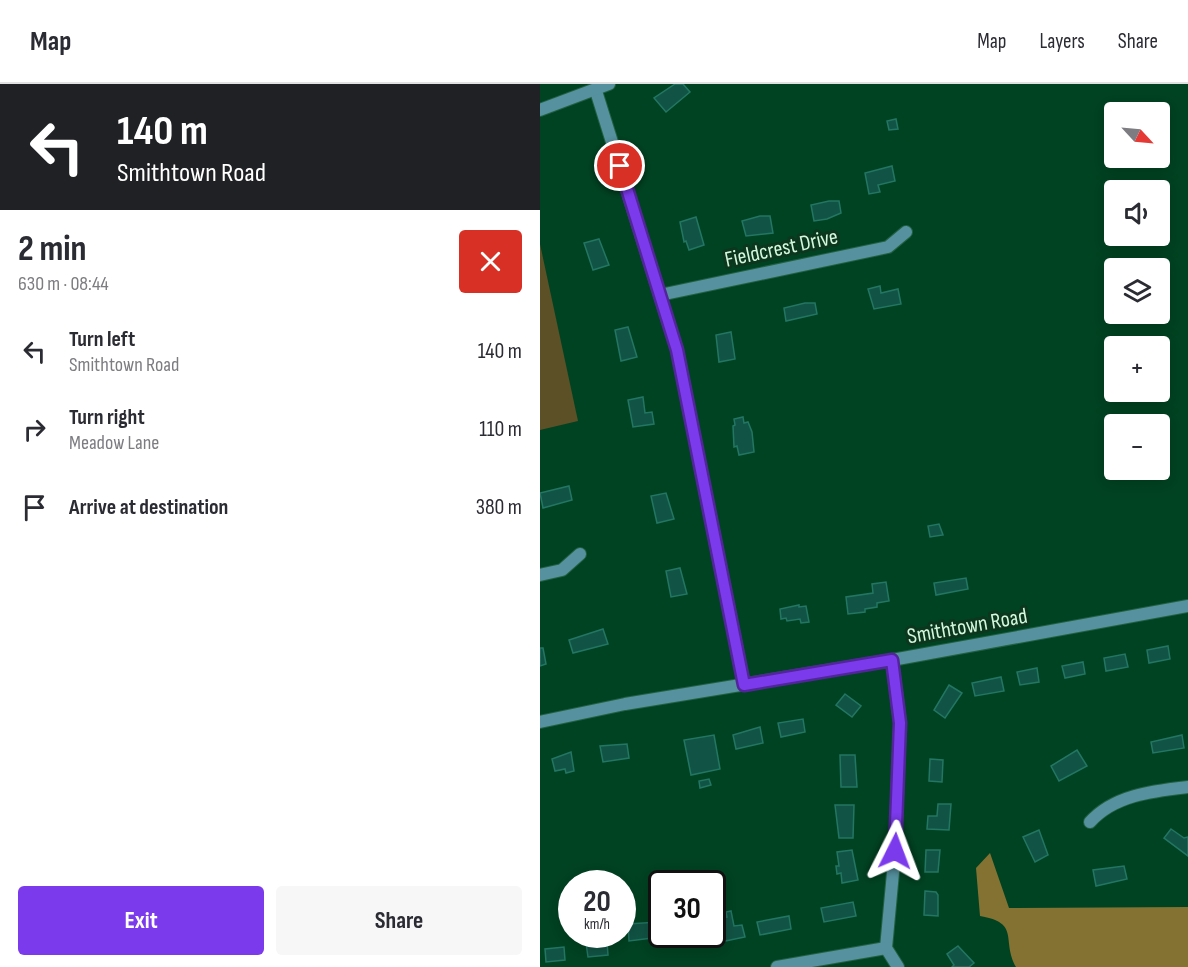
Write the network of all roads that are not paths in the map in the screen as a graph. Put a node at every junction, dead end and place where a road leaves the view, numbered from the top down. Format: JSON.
{"nodes":[{"id":1,"x":609,"y":84,"type":"edge"},
{"id":2,"x":596,"y":91,"type":"junction"},
{"id":3,"x":540,"y":110,"type":"edge"},
{"id":4,"x":906,"y":232,"type":"dead end"},
{"id":5,"x":660,"y":295,"type":"junction"},
{"id":6,"x":580,"y":554,"type":"dead end"},
{"id":7,"x":540,"y":574,"type":"edge"},
{"id":8,"x":1188,"y":606,"type":"edge"},
{"id":9,"x":892,"y":660,"type":"junction"},
{"id":10,"x":744,"y":685,"type":"junction"},
{"id":11,"x":540,"y":722,"type":"edge"},
{"id":12,"x":1188,"y":787,"type":"edge"},
{"id":13,"x":1090,"y":822,"type":"dead end"},
{"id":14,"x":886,"y":948,"type":"junction"},
{"id":15,"x":777,"y":967,"type":"edge"},
{"id":16,"x":898,"y":967,"type":"edge"}],
"edges":[{"from":1,"to":2,"type":"street"},
{"from":2,"to":3,"type":"street"},
{"from":2,"to":5,"type":"street"},
{"from":4,"to":5,"type":"street","name":"Fieldcrest Drive"},
{"from":5,"to":10,"type":"street"},
{"from":6,"to":7,"type":"street"},
{"from":8,"to":9,"type":"street","name":"Smithtown Road"},
{"from":9,"to":10,"type":"street","name":"Smithtown Road"},
{"from":9,"to":14,"type":"street"},
{"from":10,"to":11,"type":"street","name":"Smithtown Road"},
{"from":12,"to":13,"type":"street"},
{"from":14,"to":15,"type":"street"},
{"from":14,"to":16,"type":"street"}]}
